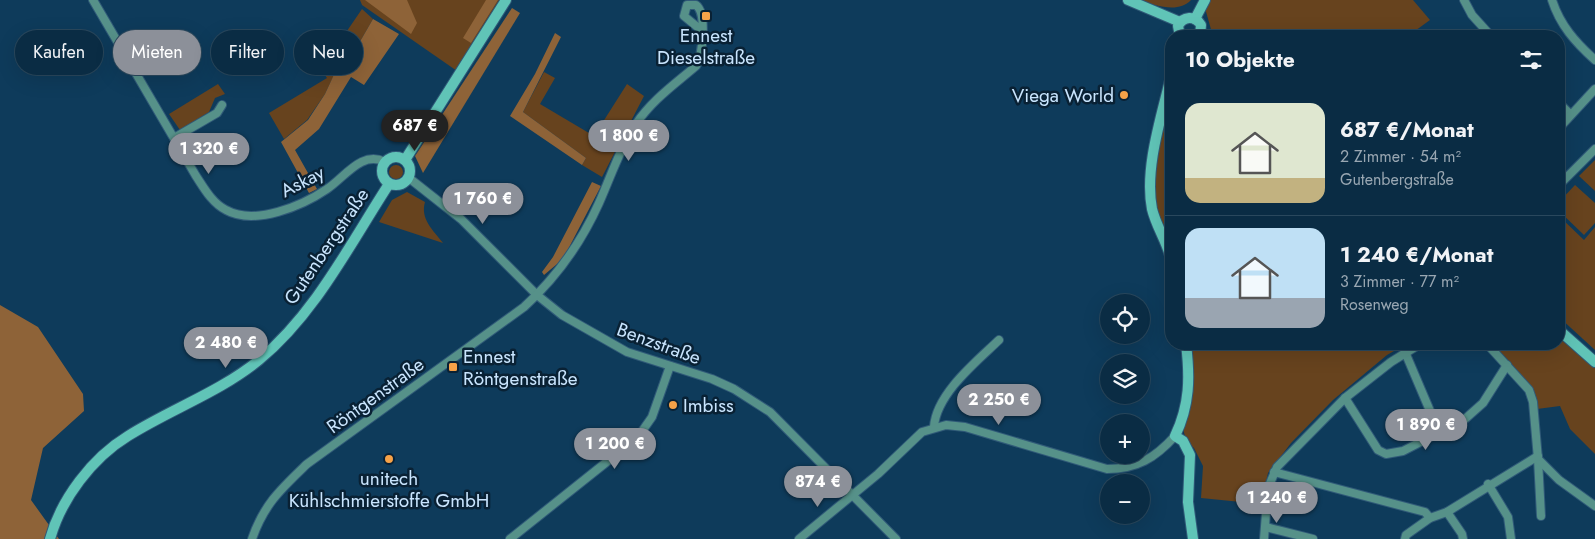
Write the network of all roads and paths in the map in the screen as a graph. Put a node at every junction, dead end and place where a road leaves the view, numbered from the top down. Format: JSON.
{"nodes":[{"id":1,"x":93,"y":0,"type":"edge"},
{"id":2,"x":506,"y":0,"type":"edge"},
{"id":3,"x":1128,"y":0,"type":"edge"},
{"id":4,"x":1205,"y":0,"type":"edge"},
{"id":5,"x":1464,"y":0,"type":"edge"},
{"id":6,"x":1552,"y":0,"type":"edge"},
{"id":7,"x":1195,"y":19,"type":"junction"},
{"id":8,"x":1180,"y":22,"type":"junction"},
{"id":9,"x":701,"y":30,"type":"dead end"},
{"id":10,"x":1177,"y":30,"type":"edge"},
{"id":11,"x":1202,"y":30,"type":"edge"},
{"id":12,"x":1485,"y":30,"type":"edge"},
{"id":13,"x":1595,"y":60,"type":"edge"},
{"id":14,"x":1595,"y":89,"type":"edge"},
{"id":15,"x":1165,"y":102,"type":"edge"},
{"id":16,"x":222,"y":104,"type":"dead end"},
{"id":17,"x":1565,"y":109,"type":"edge"},
{"id":18,"x":1570,"y":114,"type":"junction"},
{"id":19,"x":1565,"y":120,"type":"edge"},
{"id":20,"x":174,"y":138,"type":"junction"},
{"id":21,"x":1595,"y":149,"type":"edge"},
{"id":22,"x":405,"y":160,"type":"junction"},
{"id":23,"x":385,"y":162,"type":"junction"},
{"id":24,"x":409,"y":178,"type":"junction"},
{"id":25,"x":1565,"y":179,"type":"edge"},
{"id":26,"x":389,"y":184,"type":"junction"},
{"id":27,"x":1165,"y":244,"type":"edge"},
{"id":28,"x":537,"y":295,"type":"junction"},
{"id":29,"x":1565,"y":335,"type":"edge"},
{"id":30,"x":1000,"y":340,"type":"dead end"},
{"id":31,"x":1187,"y":350,"type":"edge"},
{"id":32,"x":1409,"y":350,"type":"edge"},
{"id":33,"x":1493,"y":350,"type":"edge"},
{"id":34,"x":1405,"y":352,"type":"junction"},
{"id":35,"x":1595,"y":362,"type":"edge"},
{"id":36,"x":1507,"y":365,"type":"junction"},
{"id":37,"x":670,"y":366,"type":"junction"},
{"id":38,"x":1345,"y":398,"type":"junction"},
{"id":39,"x":934,"y":427,"type":"junction"},
{"id":40,"x":1439,"y":432,"type":"junction"},
{"id":41,"x":1175,"y":436,"type":"junction"},
{"id":42,"x":1538,"y":457,"type":"junction"},
{"id":43,"x":1274,"y":472,"type":"junction"},
{"id":44,"x":1488,"y":484,"type":"junction"},
{"id":45,"x":852,"y":495,"type":"junction"},
{"id":46,"x":1595,"y":506,"type":"edge"},
{"id":47,"x":1447,"y":512,"type":"junction"},
{"id":48,"x":1541,"y":516,"type":"dead end"},
{"id":49,"x":1430,"y":518,"type":"junction"},
{"id":50,"x":1266,"y":527,"type":"junction"},
{"id":51,"x":50,"y":539,"type":"edge"},
{"id":52,"x":252,"y":539,"type":"edge"},
{"id":53,"x":510,"y":539,"type":"edge"},
{"id":54,"x":799,"y":539,"type":"edge"},
{"id":55,"x":896,"y":539,"type":"edge"},
{"id":56,"x":1193,"y":539,"type":"edge"},
{"id":57,"x":1264,"y":539,"type":"edge"},
{"id":58,"x":1313,"y":539,"type":"edge"},
{"id":59,"x":1405,"y":539,"type":"edge"},
{"id":60,"x":1463,"y":539,"type":"edge"},
{"id":61,"x":1511,"y":539,"type":"edge"}],
"edges":[{"from":1,"to":20,"type":"street","name":"Askay"},
{"from":2,"to":22,"type":"main road"},
{"from":3,"to":8,"type":"main road"},
{"from":4,"to":7,"type":"main road"},
{"from":5,"to":12,"type":"street"},
{"from":6,"to":13,"type":"street"},
{"from":7,"to":8,"type":"main road"},
{"from":7,"to":11,"type":"main road"},
{"from":8,"to":10,"type":"main road"},
{"from":9,"to":28,"type":"street","name":"Röntgenstraße"},
{"from":14,"to":18,"type":"street"},
{"from":15,"to":27,"type":"main road"},
{"from":16,"to":20,"type":"street"},
{"from":17,"to":18,"type":"street"},
{"from":18,"to":19,"type":"street"},
{"from":20,"to":23,"type":"street","name":"Askay"},
{"from":21,"to":25,"type":"street"},
{"from":22,"to":23,"type":"main road"},
{"from":22,"to":24,"type":"main road"},
{"from":23,"to":26,"type":"main road","name":"Gutenbergstraße"},
{"from":24,"to":26,"type":"main road","name":"Gutenbergstraße"},
{"from":24,"to":28,"type":"street","name":"Benzstraße"},
{"from":26,"to":51,"type":"main road","name":"Gutenbergstraße"},
{"from":28,"to":37,"type":"street","name":"Benzstraße"},
{"from":28,"to":52,"type":"street","name":"Röntgenstraße"},
{"from":29,"to":35,"type":"main road"},
{"from":30,"to":39,"type":"street"},
{"from":31,"to":41,"type":"main road"},
{"from":32,"to":34,"type":"street"},
{"from":33,"to":36,"type":"street"},
{"from":34,"to":38,"type":"street"},
{"from":34,"to":40,"type":"street"},
{"from":36,"to":40,"type":"street"},
{"from":36,"to":42,"type":"street"},
{"from":37,"to":45,"type":"street","name":"Benzstraße"},
{"from":37,"to":53,"type":"street"},
{"from":38,"to":40,"type":"street"},
{"from":38,"to":43,"type":"street"},
{"from":39,"to":41,"type":"street"},
{"from":39,"to":45,"type":"street"},
{"from":41,"to":56,"type":"main road"},
{"from":42,"to":44,"type":"street"},
{"from":42,"to":46,"type":"street"},
{"from":42,"to":48,"type":"street"},
{"from":43,"to":49,"type":"street"},
{"from":43,"to":50,"type":"street"},
{"from":44,"to":47,"type":"street"},
{"from":44,"to":61,"type":"street"},
{"from":45,"to":54,"type":"street"},
{"from":45,"to":55,"type":"street","name":"Benzstraße"},
{"from":47,"to":49,"type":"street"},
{"from":47,"to":60,"type":"street"},
{"from":49,"to":59,"type":"street"},
{"from":50,"to":57,"type":"street"},
{"from":50,"to":58,"type":"street"}]}
